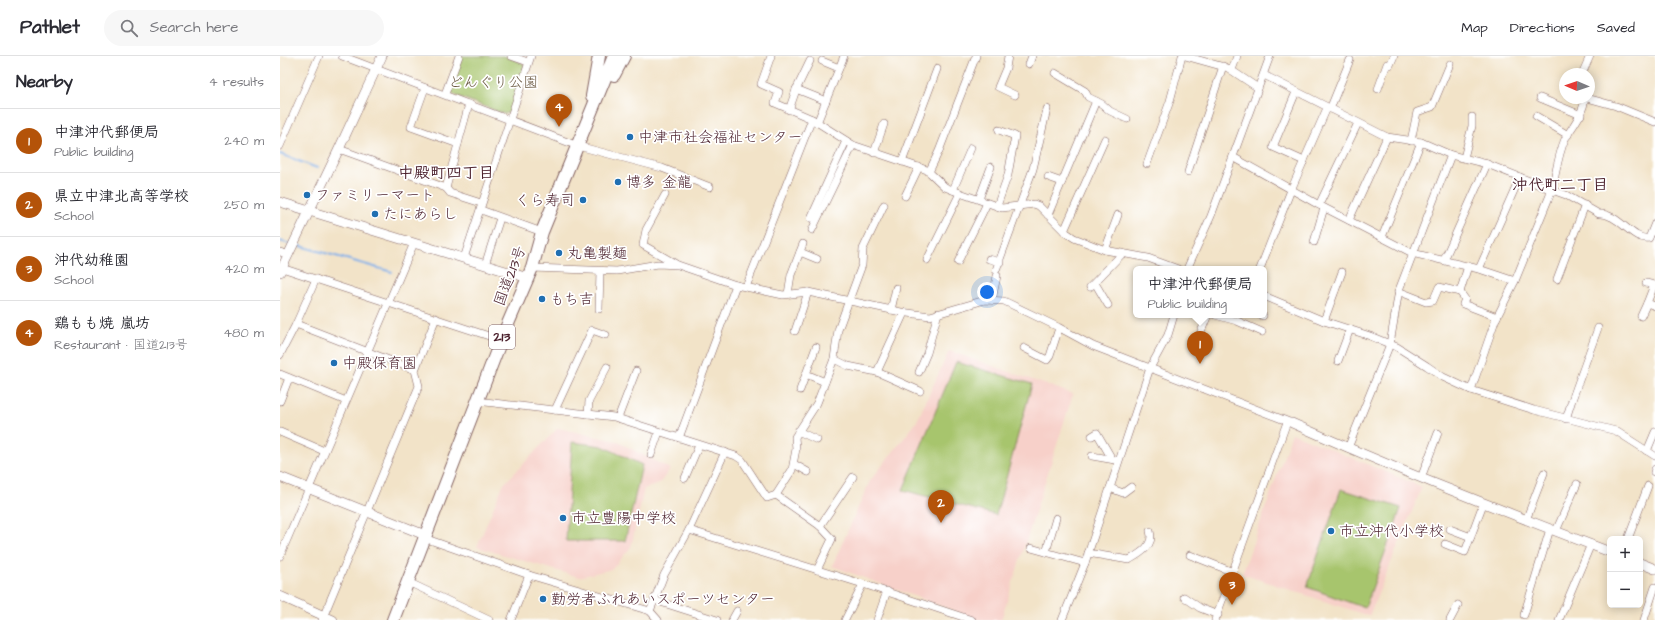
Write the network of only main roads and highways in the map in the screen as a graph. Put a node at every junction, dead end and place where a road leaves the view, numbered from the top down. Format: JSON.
{"nodes":[{"id":1,"x":599,"y":56,"type":"edge"},
{"id":2,"x":614,"y":56,"type":"edge"},
{"id":3,"x":624,"y":56,"type":"edge"},
{"id":4,"x":593,"y":109,"type":"junction"},
{"id":5,"x":578,"y":146,"type":"junction"},
{"id":6,"x":393,"y":620,"type":"edge"}],
"edges":[{"from":1,"to":5,"type":"highway"},
{"from":2,"to":4,"type":"highway","name":"国道213号","number":"213"},
{"from":3,"to":4,"type":"highway"},
{"from":4,"to":5,"type":"highway","name":"国道213号","number":"213"},
{"from":5,"to":6,"type":"highway","name":"国道213号","number":"213"}]}
